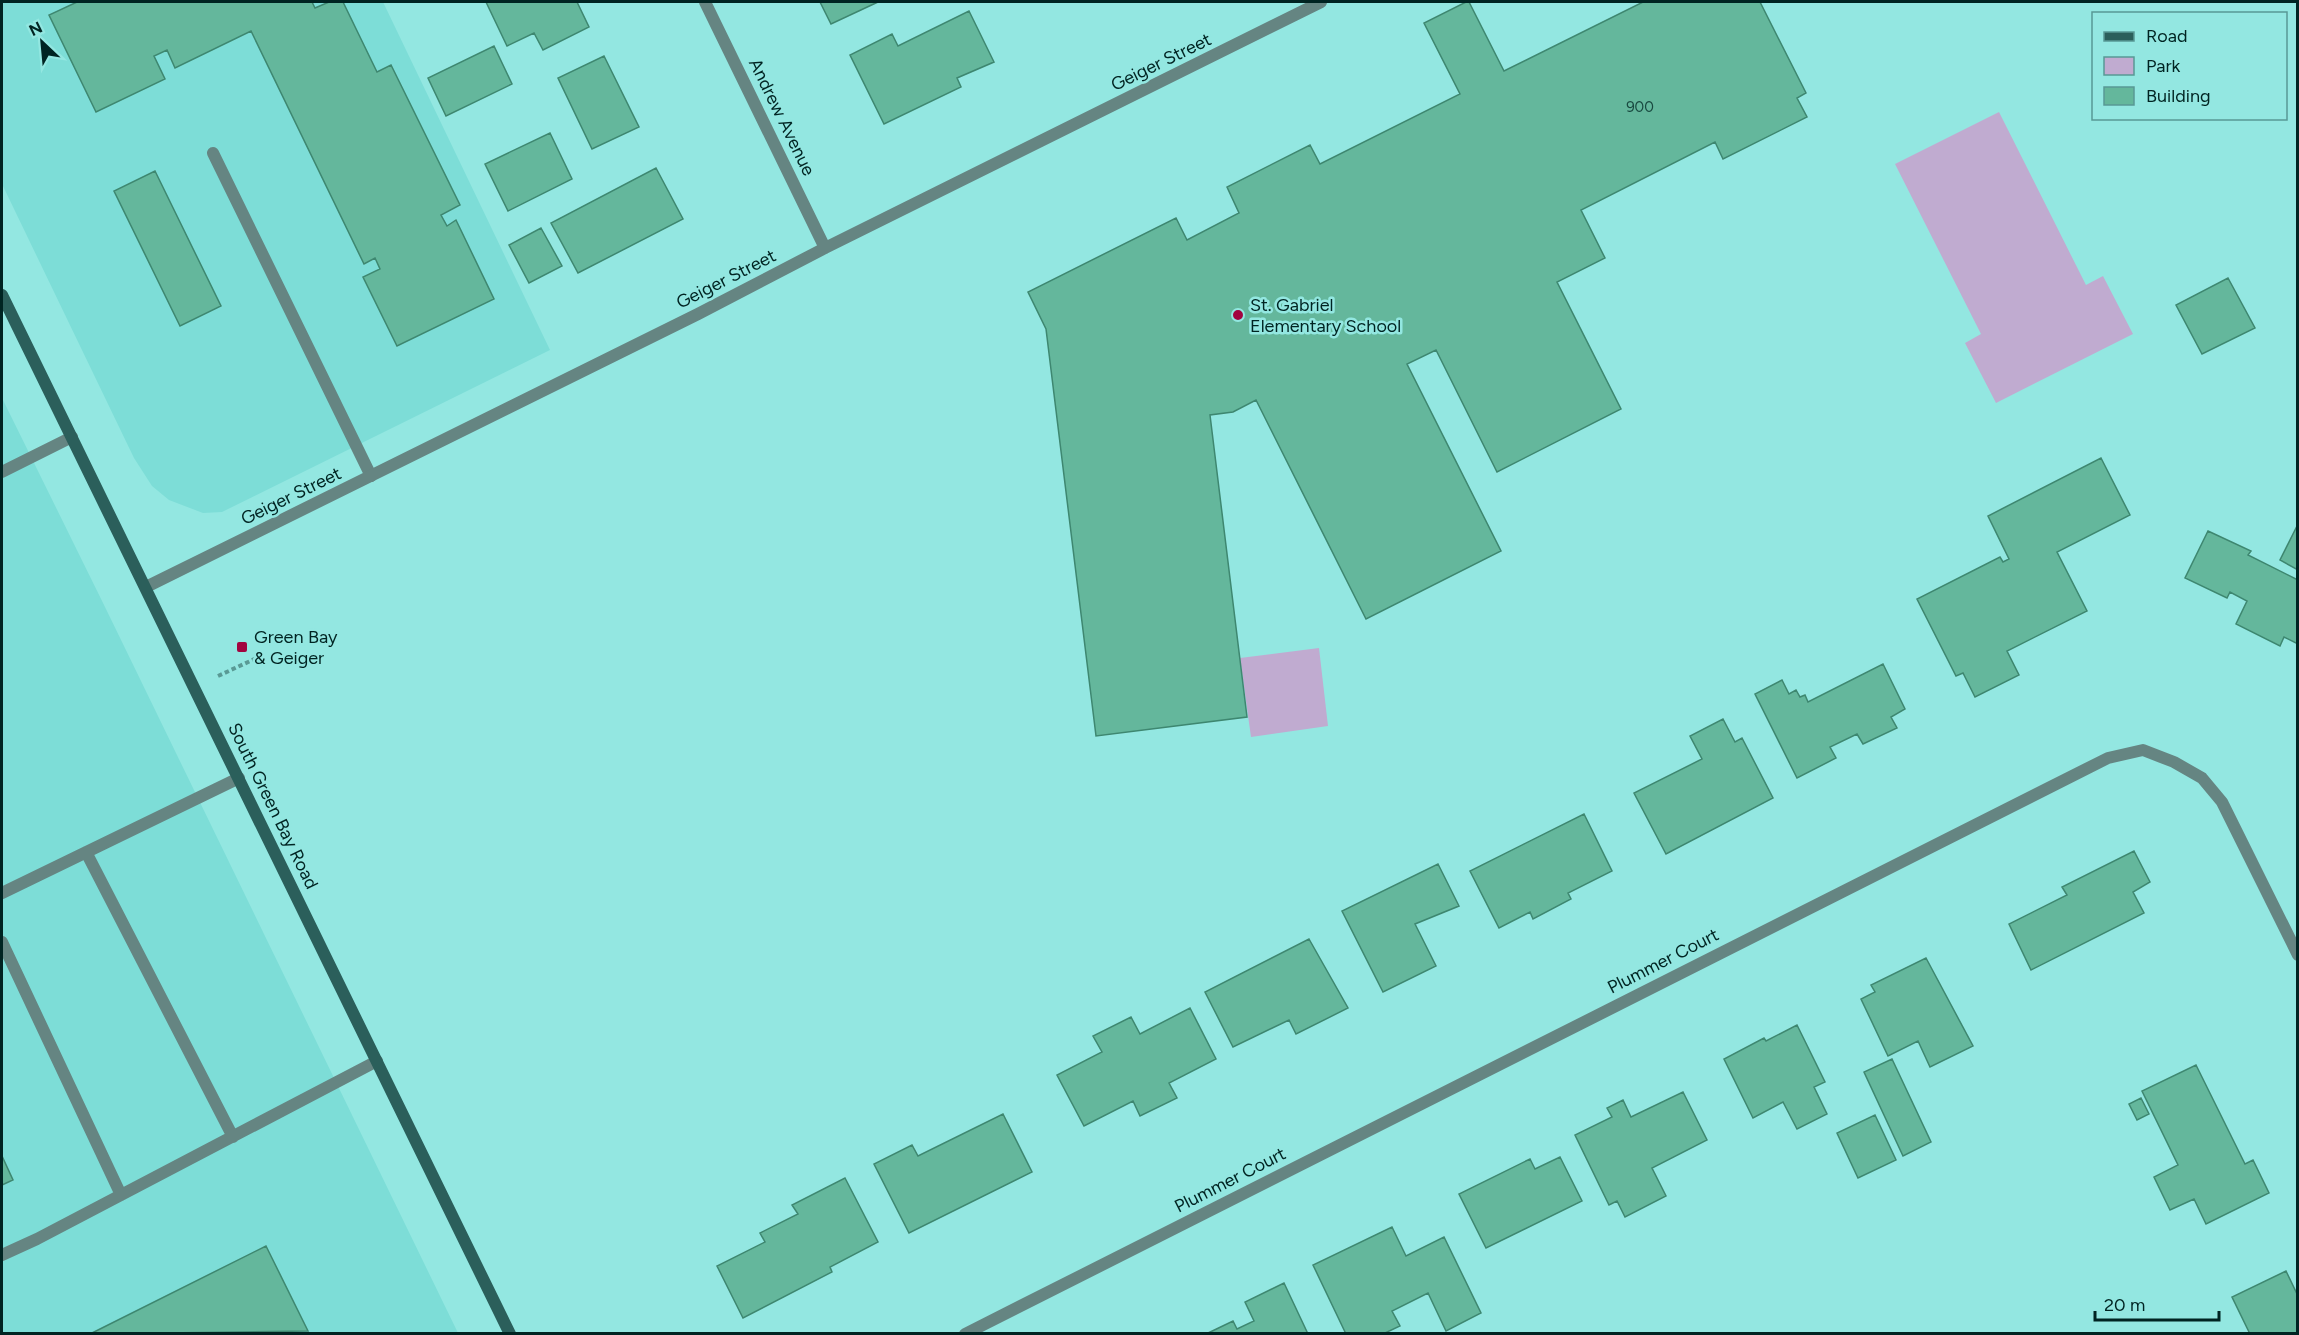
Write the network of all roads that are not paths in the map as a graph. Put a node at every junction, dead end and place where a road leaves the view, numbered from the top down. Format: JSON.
{"nodes":[{"id":1,"x":705,"y":2,"type":"edge"},
{"id":2,"x":1321,"y":2,"type":"edge"},
{"id":3,"x":213,"y":153,"type":"dead end"},
{"id":4,"x":825,"y":248,"type":"junction"},
{"id":5,"x":2,"y":295,"type":"edge"},
{"id":6,"x":72,"y":437,"type":"junction"},
{"id":7,"x":2,"y":472,"type":"edge"},
{"id":8,"x":371,"y":476,"type":"junction"},
{"id":9,"x":146,"y":587,"type":"junction"},
{"id":10,"x":239,"y":778,"type":"junction"},
{"id":11,"x":86,"y":852,"type":"junction"},
{"id":12,"x":2,"y":893,"type":"edge"},
{"id":13,"x":2,"y":942,"type":"edge"},
{"id":14,"x":2298,"y":955,"type":"edge"},
{"id":15,"x":378,"y":1061,"type":"junction"},
{"id":16,"x":233,"y":1137,"type":"junction"},
{"id":17,"x":121,"y":1195,"type":"junction"},
{"id":18,"x":2,"y":1255,"type":"edge"},
{"id":19,"x":510,"y":1334,"type":"edge"},
{"id":20,"x":965,"y":1334,"type":"edge"}],
"edges":[{"from":1,"to":4,"type":"street","name":"Andrew Avenue"},
{"from":2,"to":4,"type":"street","name":"Geiger Street"},
{"from":3,"to":8,"type":"street"},
{"from":4,"to":8,"type":"street","name":"Geiger Street"},
{"from":5,"to":6,"type":"main road","name":"South Green Bay Road"},
{"from":6,"to":7,"type":"street"},
{"from":6,"to":9,"type":"main road","name":"South Green Bay Road"},
{"from":8,"to":9,"type":"street","name":"Geiger Street"},
{"from":9,"to":10,"type":"main road","name":"South Green Bay Road"},
{"from":10,"to":11,"type":"street"},
{"from":10,"to":15,"type":"main road","name":"South Green Bay Road"},
{"from":11,"to":12,"type":"street"},
{"from":11,"to":16,"type":"street"},
{"from":13,"to":17,"type":"street"},
{"from":14,"to":20,"type":"street","name":"Plummer Court"},
{"from":15,"to":16,"type":"street"},
{"from":15,"to":19,"type":"main road","name":"South Green Bay Road"},
{"from":16,"to":17,"type":"street"},
{"from":17,"to":18,"type":"street"}]}
